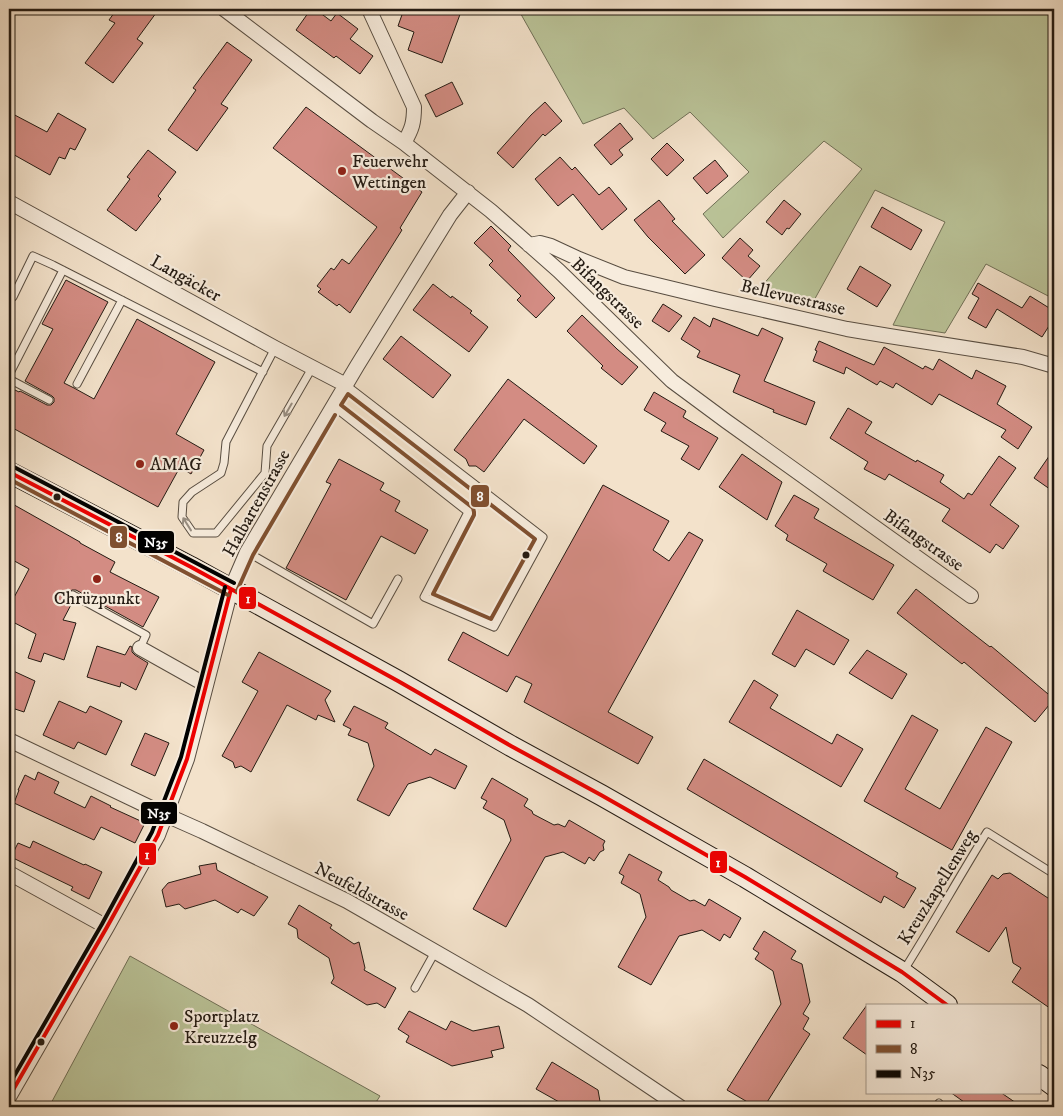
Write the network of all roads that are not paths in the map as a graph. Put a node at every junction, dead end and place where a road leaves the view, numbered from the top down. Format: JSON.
{"nodes":[{"id":1,"x":224,"y":9,"type":"edge"},
{"id":2,"x":369,"y":9,"type":"edge"},
{"id":3,"x":404,"y":144,"type":"junction"},
{"id":4,"x":468,"y":192,"type":"junction"},
{"id":5,"x":9,"y":202,"type":"edge"},
{"id":6,"x":529,"y":245,"type":"junction"},
{"id":7,"x":63,"y":270,"type":"junction"},
{"id":8,"x":9,"y":294,"type":"edge"},
{"id":9,"x":122,"y":300,"type":"junction"},
{"id":10,"x":276,"y":348,"type":"junction"},
{"id":11,"x":1054,"y":366,"type":"edge"},
{"id":12,"x":312,"y":368,"type":"junction"},
{"id":13,"x":263,"y":372,"type":"junction"},
{"id":14,"x":9,"y":377,"type":"edge"},
{"id":15,"x":77,"y":384,"type":"dead end"},
{"id":16,"x":346,"y":385,"type":"junction"},
{"id":17,"x":49,"y":400,"type":"dead end"},
{"id":18,"x":333,"y":406,"type":"junction"},
{"id":19,"x":9,"y":472,"type":"edge"},
{"id":20,"x":247,"y":552,"type":"junction"},
{"id":21,"x":398,"y":579,"type":"dead end"},
{"id":22,"x":232,"y":589,"type":"junction"},
{"id":23,"x":73,"y":595,"type":"dead end"},
{"id":24,"x":971,"y":596,"type":"dead end"},
{"id":25,"x":140,"y":648,"type":"joint"},
{"id":26,"x":206,"y":684,"type":"junction"},
{"id":27,"x":9,"y":740,"type":"edge"},
{"id":28,"x":166,"y":815,"type":"junction"},
{"id":29,"x":1054,"y":874,"type":"edge"},
{"id":30,"x":14,"y":879,"type":"edge"},
{"id":31,"x":107,"y":927,"type":"junction"},
{"id":32,"x":435,"y":952,"type":"junction"},
{"id":33,"x":902,"y":972,"type":"junction"},
{"id":34,"x":415,"y":988,"type":"dead end"},
{"id":35,"x":946,"y":1004,"type":"edge"},
{"id":36,"x":1040,"y":1076,"type":"edge"},
{"id":37,"x":1054,"y":1086,"type":"edge"},
{"id":38,"x":9,"y":1097,"type":"edge"},
{"id":39,"x":680,"y":1107,"type":"edge"}],
"edges":[{"from":1,"to":3,"type":"street","name":"Bifangstrasse"},
{"from":2,"to":3,"type":"street"},
{"from":3,"to":4,"type":"street","name":"Bifangstrasse"},
{"from":4,"to":6,"type":"street","name":"Bifangstrasse"},
{"from":4,"to":16,"type":"street","name":"Halbartenstrasse"},
{"from":5,"to":10,"type":"street","name":"Langäcker"},
{"from":6,"to":11,"type":"street","name":"Bellevuestrasse"},
{"from":6,"to":24,"type":"street","name":"Bifangstrasse"},
{"from":7,"to":8,"type":"lane"},
{"from":7,"to":9,"type":"lane"},
{"from":7,"to":14,"type":"lane"},
{"from":9,"to":13,"type":"lane"},
{"from":9,"to":15,"type":"lane"},
{"from":10,"to":12,"type":"street","name":"Langäcker"},
{"from":10,"to":13,"type":"lane"},
{"from":12,"to":13,"type":"lane","one_way":true},
{"from":12,"to":16,"type":"street","name":"Langäcker"},
{"from":14,"to":17,"type":"lane"},
{"from":16,"to":18,"type":"street","name":"Halbartenstrasse"},
{"from":16,"to":18,"type":"lane"},
{"from":18,"to":20,"type":"street","name":"Halbartenstrasse"},
{"from":19,"to":22,"type":"main road"},
{"from":20,"to":21,"type":"lane"},
{"from":20,"to":22,"type":"street","name":"Halbartenstrasse"},
{"from":22,"to":26,"type":"street","name":"Halbartenstrasse"},
{"from":22,"to":33,"type":"main road"},
{"from":23,"to":25,"type":"lane"},
{"from":25,"to":26,"type":"street"},
{"from":26,"to":28,"type":"street","name":"Halbartenstrasse"},
{"from":27,"to":28,"type":"street","name":"Neufeldstrasse"},
{"from":28,"to":31,"type":"street","name":"Halbartenstrasse"},
{"from":28,"to":32,"type":"street","name":"Neufeldstrasse"},
{"from":29,"to":33,"type":"lane","name":"Kreuzkapellenweg"},
{"from":30,"to":31,"type":"street"},
{"from":31,"to":38,"type":"street","name":"Halbartenstrasse"},
{"from":32,"to":34,"type":"lane"},
{"from":32,"to":39,"type":"street","name":"Neufeldstrasse"},
{"from":33,"to":35,"type":"main road"},
{"from":36,"to":37,"type":"main road"}]}
